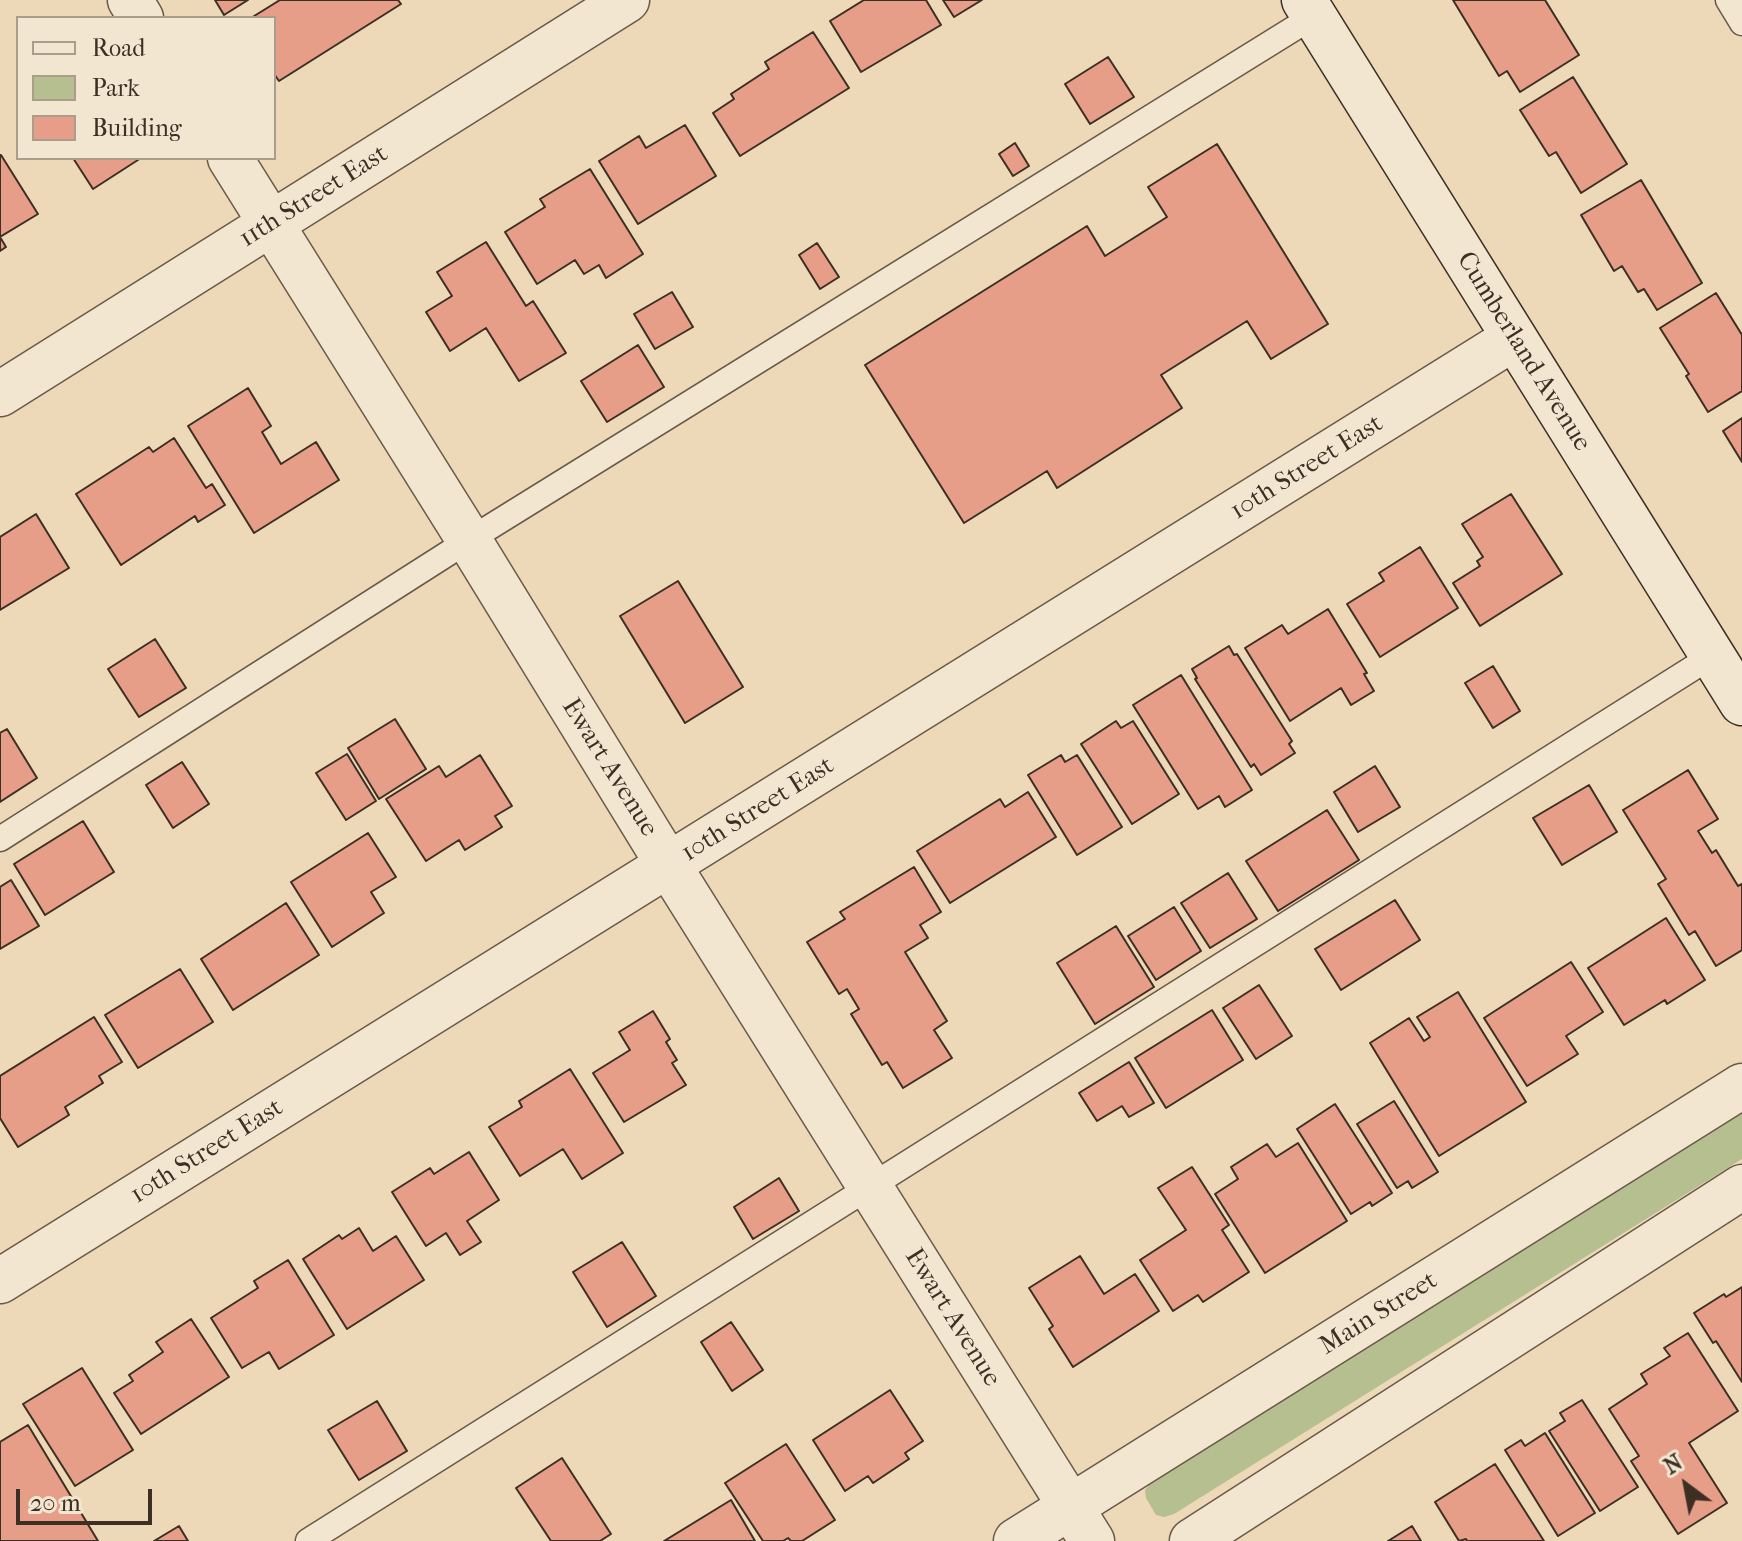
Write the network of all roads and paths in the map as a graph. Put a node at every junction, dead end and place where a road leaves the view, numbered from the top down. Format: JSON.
{"nodes":[{"id":1,"x":627,"y":0,"type":"edge"},
{"id":2,"x":1728,"y":0,"type":"edge"},
{"id":3,"x":1309,"y":8,"type":"edge"},
{"id":4,"x":1742,"y":23,"type":"edge"},
{"id":5,"x":231,"y":160,"type":"edge"},
{"id":6,"x":271,"y":224,"type":"junction"},
{"id":7,"x":1514,"y":338,"type":"junction"},
{"id":8,"x":0,"y":394,"type":"edge"},
{"id":9,"x":469,"y":540,"type":"junction"},
{"id":10,"x":1712,"y":656,"type":"junction"},
{"id":11,"x":1742,"y":703,"type":"edge"},
{"id":12,"x":0,"y":839,"type":"edge"},
{"id":13,"x":669,"y":866,"type":"junction"},
{"id":14,"x":1742,"y":1086,"type":"edge"},
{"id":15,"x":870,"y":1187,"type":"junction"},
{"id":16,"x":1742,"y":1187,"type":"edge"},
{"id":17,"x":0,"y":1281,"type":"edge"},
{"id":18,"x":1081,"y":1524,"type":"edge"},
{"id":19,"x":308,"y":1541,"type":"edge"},
{"id":20,"x":1016,"y":1541,"type":"edge"},
{"id":21,"x":1192,"y":1541,"type":"edge"}],
"edges":[{"from":1,"to":6,"type":"street","name":"11th Street East"},
{"from":2,"to":4,"type":"lane"},
{"from":3,"to":7,"type":"street","name":"Cumberland Avenue"},
{"from":3,"to":9,"type":"lane"},
{"from":5,"to":6,"type":"street","name":"Ewart Avenue"},
{"from":6,"to":8,"type":"street","name":"11th Street East"},
{"from":6,"to":9,"type":"street","name":"Ewart Avenue"},
{"from":7,"to":10,"type":"street","name":"Cumberland Avenue"},
{"from":7,"to":13,"type":"street","name":"10th Street East"},
{"from":9,"to":12,"type":"lane"},
{"from":9,"to":13,"type":"street","name":"Ewart Avenue"},
{"from":10,"to":11,"type":"street","name":"Cumberland Avenue"},
{"from":10,"to":15,"type":"lane"},
{"from":13,"to":15,"type":"street","name":"Ewart Avenue"},
{"from":13,"to":17,"type":"street","name":"10th Street East"},
{"from":14,"to":18,"type":"street","name":"Main Street"},
{"from":15,"to":18,"type":"street","name":"Ewart Avenue"},
{"from":15,"to":19,"type":"lane"},
{"from":16,"to":21,"type":"street"},
{"from":18,"to":20,"type":"street","name":"Main Street"}]}
